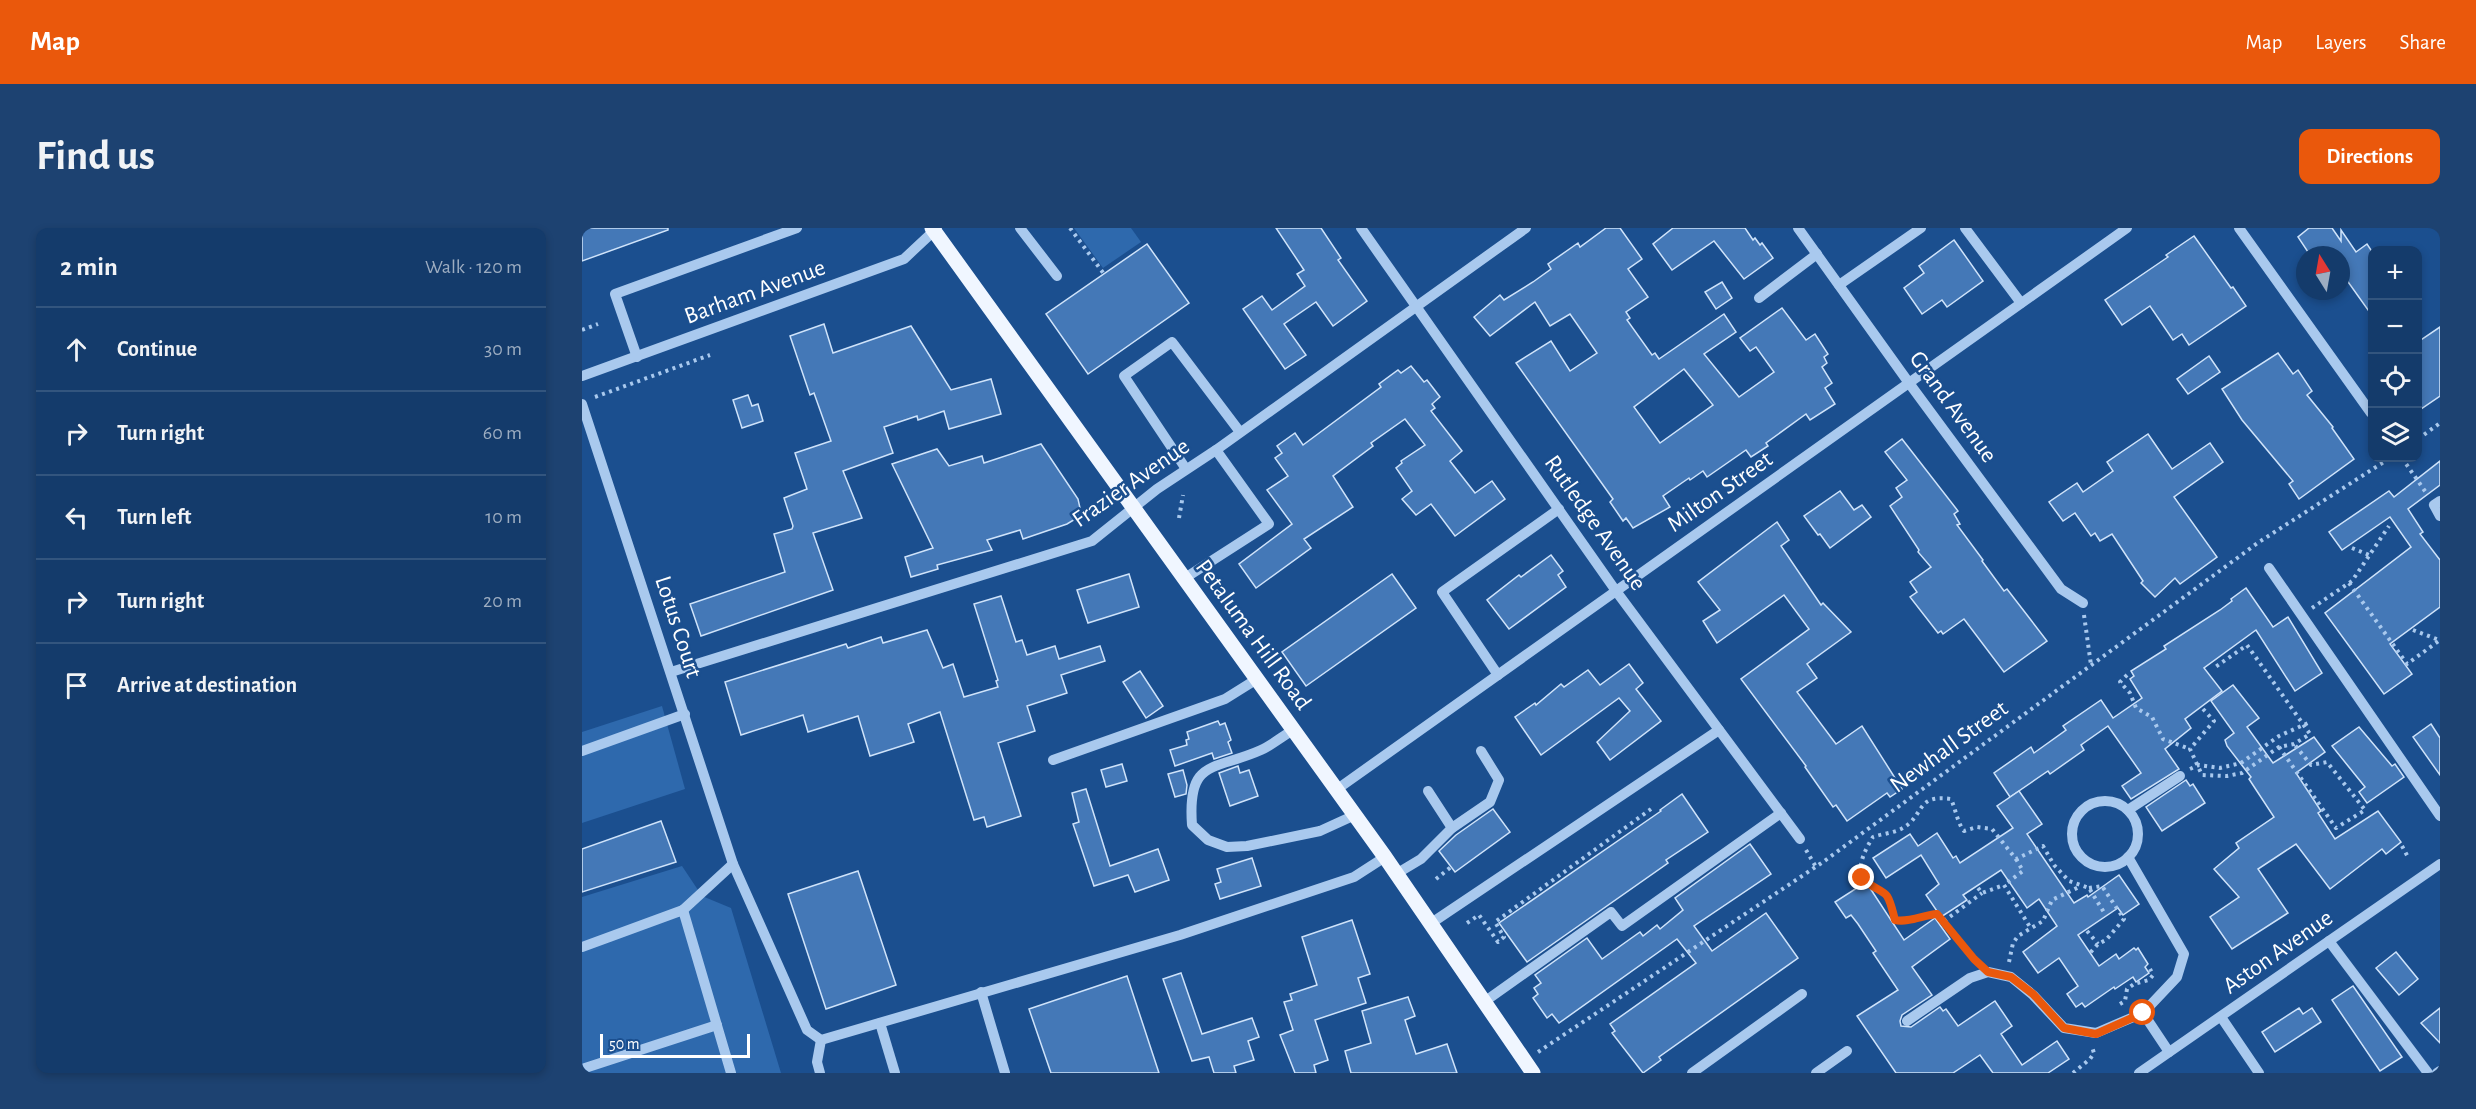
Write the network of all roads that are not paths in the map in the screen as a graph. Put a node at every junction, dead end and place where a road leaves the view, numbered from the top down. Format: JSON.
{"nodes":[{"id":1,"x":797,"y":228,"type":"edge"},
{"id":2,"x":1020,"y":228,"type":"edge"},
{"id":3,"x":1361,"y":228,"type":"edge"},
{"id":4,"x":1526,"y":228,"type":"edge"},
{"id":5,"x":1798,"y":228,"type":"edge"},
{"id":6,"x":1921,"y":228,"type":"edge"},
{"id":7,"x":1965,"y":228,"type":"edge"},
{"id":8,"x":2127,"y":228,"type":"edge"},
{"id":9,"x":2239,"y":228,"type":"edge"},
{"id":10,"x":934,"y":229,"type":"edge"},
{"id":11,"x":1817,"y":254,"type":"junction"},
{"id":12,"x":1057,"y":276,"type":"dead end"},
{"id":13,"x":1839,"y":285,"type":"junction"},
{"id":14,"x":1759,"y":298,"type":"dead end"},
{"id":15,"x":2021,"y":303,"type":"junction"},
{"id":16,"x":1417,"y":305,"type":"junction"},
{"id":17,"x":637,"y":357,"type":"junction"},
{"id":18,"x":582,"y":376,"type":"edge"},
{"id":19,"x":1909,"y":383,"type":"junction"},
{"id":20,"x":582,"y":404,"type":"edge"},
{"id":21,"x":2368,"y":409,"type":"edge"},
{"id":22,"x":1240,"y":432,"type":"junction"},
{"id":23,"x":1216,"y":450,"type":"junction"},
{"id":24,"x":1186,"y":469,"type":"junction"},
{"id":25,"x":2437,"y":503,"type":"edge"},
{"id":26,"x":1133,"y":507,"type":"junction"},
{"id":27,"x":1559,"y":509,"type":"junction"},
{"id":28,"x":2440,"y":516,"type":"edge"},
{"id":29,"x":2269,"y":568,"type":"dead end"},
{"id":30,"x":1185,"y":578,"type":"junction"},
{"id":31,"x":1616,"y":591,"type":"junction"},
{"id":32,"x":2083,"y":603,"type":"road end"},
{"id":33,"x":671,"y":672,"type":"junction"},
{"id":34,"x":1498,"y":675,"type":"junction"},
{"id":35,"x":1257,"y":679,"type":"junction"},
{"id":36,"x":685,"y":714,"type":"junction"},
{"id":37,"x":1293,"y":730,"type":"junction"},
{"id":38,"x":1719,"y":730,"type":"junction"},
{"id":39,"x":582,"y":751,"type":"edge"},
{"id":40,"x":1481,"y":751,"type":"dead end"},
{"id":41,"x":1053,"y":760,"type":"dead end"},
{"id":42,"x":2180,"y":776,"type":"road end"},
{"id":43,"x":1336,"y":790,"type":"junction"},
{"id":44,"x":1428,"y":791,"type":"dead end"},
{"id":45,"x":2128,"y":810,"type":"junction"},
{"id":46,"x":1781,"y":813,"type":"junction"},
{"id":47,"x":1354,"y":815,"type":"junction"},
{"id":48,"x":2440,"y":816,"type":"edge"},
{"id":49,"x":1452,"y":828,"type":"junction"},
{"id":50,"x":1800,"y":839,"type":"dead end"},
{"id":51,"x":1385,"y":857,"type":"junction"},
{"id":52,"x":2128,"y":857,"type":"junction"},
{"id":53,"x":733,"y":864,"type":"junction"},
{"id":54,"x":2440,"y":864,"type":"edge"},
{"id":55,"x":1396,"y":874,"type":"junction"},
{"id":56,"x":683,"y":910,"type":"junction"},
{"id":57,"x":1430,"y":924,"type":"junction"},
{"id":58,"x":2329,"y":941,"type":"junction"},
{"id":59,"x":582,"y":946,"type":"edge"},
{"id":60,"x":981,"y":992,"type":"junction"},
{"id":61,"x":1802,"y":994,"type":"dead end"},
{"id":62,"x":1484,"y":1002,"type":"junction"},
{"id":63,"x":2143,"y":1013,"type":"junction"},
{"id":64,"x":2221,"y":1017,"type":"junction"},
{"id":65,"x":1907,"y":1021,"type":"dead end"},
{"id":66,"x":880,"y":1023,"type":"junction"},
{"id":67,"x":717,"y":1025,"type":"junction"},
{"id":68,"x":821,"y":1040,"type":"junction"},
{"id":69,"x":1847,"y":1051,"type":"dead end"},
{"id":70,"x":2169,"y":1052,"type":"junction"},
{"id":71,"x":1529,"y":1067,"type":"edge"},
{"id":72,"x":582,"y":1069,"type":"edge"},
{"id":73,"x":731,"y":1073,"type":"edge"},
{"id":74,"x":820,"y":1073,"type":"edge"},
{"id":75,"x":895,"y":1073,"type":"edge"},
{"id":76,"x":1005,"y":1073,"type":"edge"},
{"id":77,"x":1692,"y":1073,"type":"edge"},
{"id":78,"x":1816,"y":1073,"type":"edge"},
{"id":79,"x":2139,"y":1073,"type":"edge"},
{"id":80,"x":2259,"y":1073,"type":"edge"},
{"id":81,"x":2428,"y":1073,"type":"edge"}],
"edges":[{"from":1,"to":17,"type":"street"},
{"from":2,"to":12,"type":"street"},
{"from":3,"to":16,"type":"street","name":"Rutledge Avenue"},
{"from":4,"to":16,"type":"street","name":"Frazier Avenue"},
{"from":5,"to":11,"type":"street","name":"Grand Avenue"},
{"from":6,"to":13,"type":"street"},
{"from":7,"to":15,"type":"street"},
{"from":8,"to":15,"type":"street","name":"Milton Street"},
{"from":9,"to":21,"type":"street"},
{"from":10,"to":17,"type":"street","name":"Barham Avenue"},
{"from":10,"to":26,"type":"main road","name":"Petaluma Hill Road"},
{"from":11,"to":13,"type":"street","name":"Grand Avenue"},
{"from":11,"to":14,"type":"street"},
{"from":13,"to":19,"type":"street","name":"Grand Avenue"},
{"from":15,"to":19,"type":"street","name":"Milton Street"},
{"from":16,"to":22,"type":"street","name":"Frazier Avenue"},
{"from":16,"to":27,"type":"street","name":"Rutledge Avenue"},
{"from":17,"to":18,"type":"street","name":"Barham Avenue"},
{"from":19,"to":31,"type":"street","name":"Milton Street"},
{"from":19,"to":32,"type":"street","name":"Grand Avenue"},
{"from":20,"to":33,"type":"street","name":"Lotus Court"},
{"from":22,"to":23,"type":"street","name":"Frazier Avenue"},
{"from":22,"to":24,"type":"street"},
{"from":23,"to":24,"type":"street","name":"Frazier Avenue"},
{"from":23,"to":30,"type":"street"},
{"from":24,"to":26,"type":"street","name":"Frazier Avenue"},
{"from":25,"to":28,"type":"street"},
{"from":26,"to":30,"type":"main road","name":"Petaluma Hill Road"},
{"from":26,"to":33,"type":"street","name":"Frazier Avenue"},
{"from":27,"to":31,"type":"street","name":"Rutledge Avenue"},
{"from":27,"to":34,"type":"street"},
{"from":29,"to":48,"type":"street"},
{"from":30,"to":35,"type":"main road","name":"Petaluma Hill Road"},
{"from":31,"to":34,"type":"street","name":"Milton Street"},
{"from":31,"to":38,"type":"street","name":"Rutledge Avenue"},
{"from":33,"to":36,"type":"street","name":"Lotus Court"},
{"from":34,"to":43,"type":"street","name":"Milton Street"},
{"from":35,"to":37,"type":"main road","name":"Petaluma Hill Road"},
{"from":35,"to":41,"type":"street"},
{"from":36,"to":39,"type":"street"},
{"from":36,"to":53,"type":"street","name":"Lotus Court"},
{"from":37,"to":43,"type":"main road","name":"Petaluma Hill Road"},
{"from":37,"to":47,"type":"street"},
{"from":38,"to":46,"type":"street","name":"Rutledge Avenue"},
{"from":38,"to":57,"type":"street"},
{"from":40,"to":49,"type":"street"},
{"from":42,"to":45,"type":"street"},
{"from":43,"to":47,"type":"main road","name":"Petaluma Hill Road"},
{"from":44,"to":49,"type":"street"},
{"from":45,"to":52,"type":"street"},
{"from":45,"to":52,"type":"street"},
{"from":46,"to":50,"type":"street","name":"Rutledge Avenue"},
{"from":46,"to":62,"type":"street"},
{"from":47,"to":51,"type":"main road","name":"Petaluma Hill Road"},
{"from":49,"to":55,"type":"street"},
{"from":51,"to":55,"type":"main road","name":"Petaluma Hill Road"},
{"from":51,"to":60,"type":"street"},
{"from":52,"to":63,"type":"street"},
{"from":53,"to":56,"type":"street"},
{"from":53,"to":68,"type":"street","name":"Lotus Court"},
{"from":54,"to":58,"type":"street","name":"Aston Avenue"},
{"from":55,"to":57,"type":"main road","name":"Petaluma Hill Road"},
{"from":56,"to":59,"type":"street"},
{"from":56,"to":67,"type":"street"},
{"from":57,"to":62,"type":"main road","name":"Petaluma Hill Road"},
{"from":58,"to":64,"type":"street","name":"Aston Avenue"},
{"from":58,"to":81,"type":"street"},
{"from":60,"to":66,"type":"street"},
{"from":60,"to":76,"type":"street"},
{"from":61,"to":77,"type":"street"},
{"from":62,"to":71,"type":"main road","name":"Petaluma Hill Road"},
{"from":63,"to":65,"type":"street"},
{"from":63,"to":70,"type":"street"},
{"from":64,"to":70,"type":"street","name":"Aston Avenue"},
{"from":64,"to":80,"type":"street"},
{"from":66,"to":68,"type":"street"},
{"from":66,"to":75,"type":"street"},
{"from":67,"to":72,"type":"street"},
{"from":67,"to":73,"type":"street"},
{"from":68,"to":74,"type":"street"},
{"from":69,"to":78,"type":"street"},
{"from":70,"to":79,"type":"street","name":"Aston Avenue"}]}
